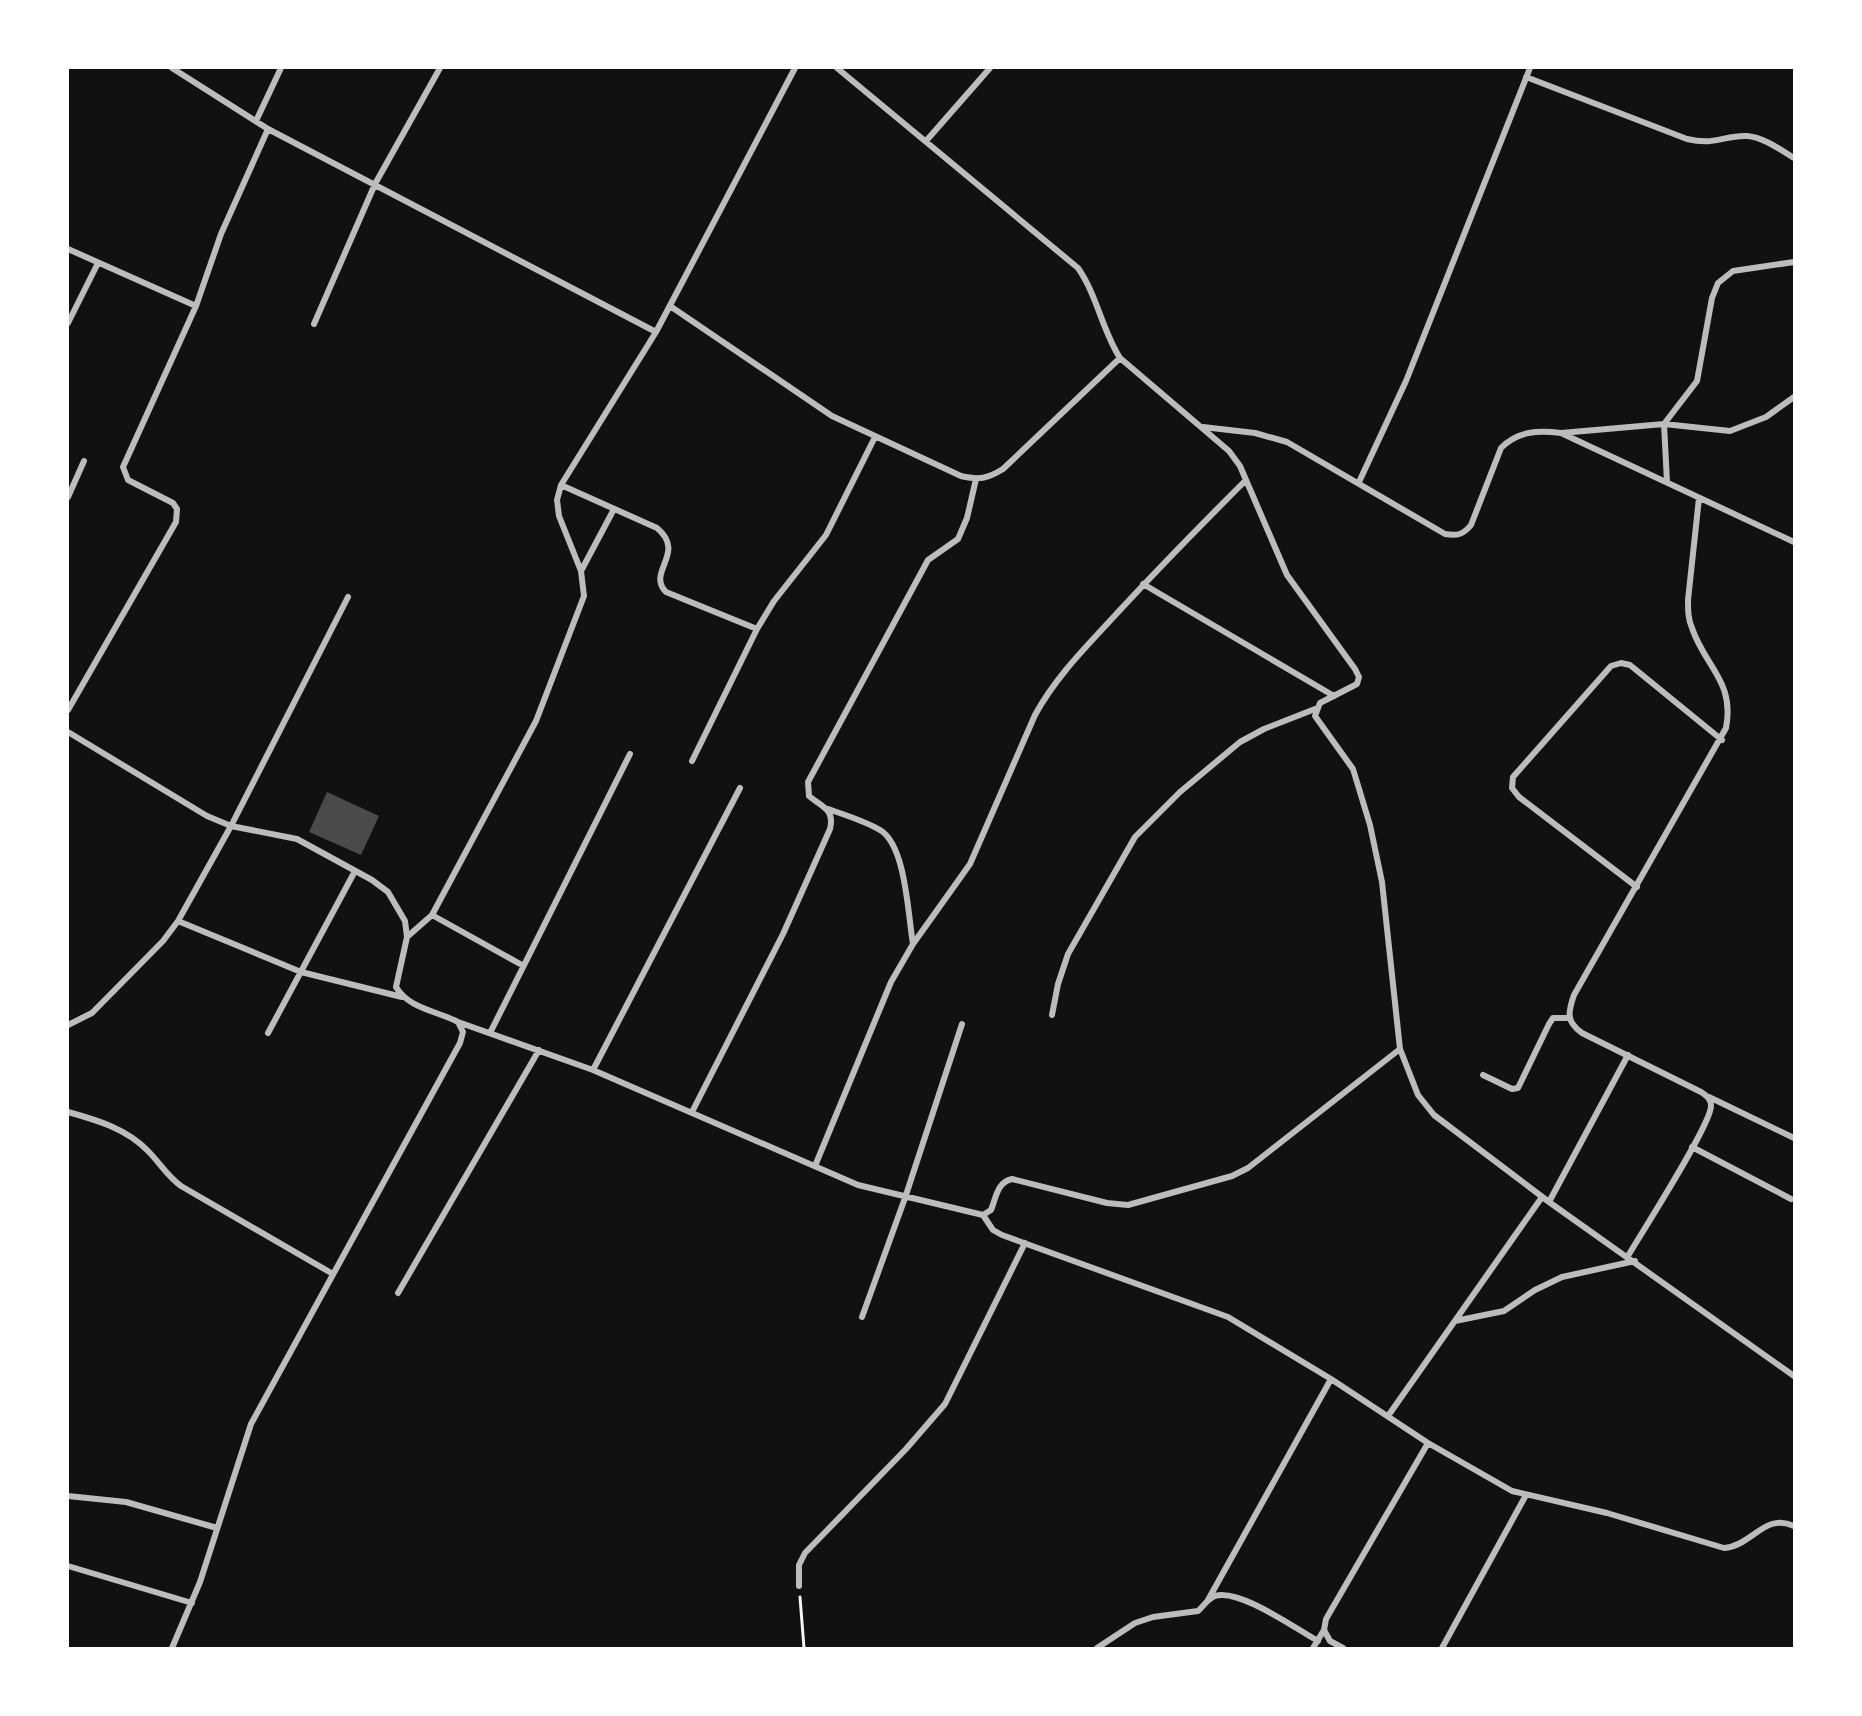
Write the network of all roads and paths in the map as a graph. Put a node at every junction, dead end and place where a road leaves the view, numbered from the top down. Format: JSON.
{"nodes":[{"id":1,"x":281,"y":68,"type":"edge"},
{"id":2,"x":440,"y":68,"type":"edge"},
{"id":3,"x":795,"y":68,"type":"edge"},
{"id":4,"x":837,"y":68,"type":"edge"},
{"id":5,"x":990,"y":68,"type":"edge"},
{"id":6,"x":1530,"y":68,"type":"edge"},
{"id":7,"x":177,"y":69,"type":"edge"},
{"id":8,"x":1526,"y":77,"type":"junction"},
{"id":9,"x":256,"y":122,"type":"junction"},
{"id":10,"x":268,"y":129,"type":"junction"},
{"id":11,"x":926,"y":141,"type":"junction"},
{"id":12,"x":1794,"y":158,"type":"edge"},
{"id":13,"x":375,"y":184,"type":"junction"},
{"id":14,"x":68,"y":249,"type":"edge"},
{"id":15,"x":1794,"y":262,"type":"edge"},
{"id":16,"x":98,"y":263,"type":"junction"},
{"id":17,"x":196,"y":306,"type":"junction"},
{"id":18,"x":670,"y":306,"type":"junction"},
{"id":19,"x":68,"y":323,"type":"edge"},
{"id":20,"x":314,"y":324,"type":"dead end"},
{"id":21,"x":656,"y":332,"type":"junction"},
{"id":22,"x":1120,"y":358,"type":"junction"},
{"id":23,"x":1794,"y":397,"type":"edge"},
{"id":24,"x":1664,"y":424,"type":"junction"},
{"id":25,"x":1202,"y":428,"type":"junction"},
{"id":26,"x":1561,"y":433,"type":"junction"},
{"id":27,"x":875,"y":437,"type":"junction"},
{"id":28,"x":84,"y":461,"type":"dead end"},
{"id":29,"x":976,"y":479,"type":"junction"},
{"id":30,"x":1245,"y":481,"type":"junction"},
{"id":31,"x":1359,"y":482,"type":"junction"},
{"id":32,"x":1667,"y":482,"type":"junction"},
{"id":33,"x":561,"y":485,"type":"junction"},
{"id":34,"x":68,"y":496,"type":"edge"},
{"id":35,"x":1699,"y":498,"type":"junction"},
{"id":36,"x":614,"y":509,"type":"junction"},
{"id":37,"x":1794,"y":542,"type":"edge"},
{"id":38,"x":581,"y":571,"type":"junction"},
{"id":39,"x":1143,"y":584,"type":"junction"},
{"id":40,"x":348,"y":597,"type":"dead end"},
{"id":41,"x":757,"y":629,"type":"junction"},
{"id":42,"x":1334,"y":696,"type":"junction"},
{"id":43,"x":1316,"y":709,"type":"junction"},
{"id":44,"x":68,"y":710,"type":"edge"},
{"id":45,"x":68,"y":732,"type":"edge"},
{"id":46,"x":1722,"y":740,"type":"junction"},
{"id":47,"x":630,"y":754,"type":"dead end"},
{"id":48,"x":692,"y":761,"type":"dead end"},
{"id":49,"x":740,"y":788,"type":"dead end"},
{"id":50,"x":828,"y":809,"type":"junction"},
{"id":51,"x":231,"y":826,"type":"junction"},
{"id":52,"x":355,"y":870,"type":"junction"},
{"id":53,"x":1637,"y":887,"type":"junction"},
{"id":54,"x":432,"y":915,"type":"junction"},
{"id":55,"x":178,"y":921,"type":"junction"},
{"id":56,"x":407,"y":937,"type":"junction"},
{"id":57,"x":913,"y":944,"type":"junction"},
{"id":58,"x":522,"y":965,"type":"junction"},
{"id":59,"x":301,"y":972,"type":"junction"},
{"id":60,"x":402,"y":997,"type":"junction"},
{"id":61,"x":1052,"y":1014,"type":"dead end"},
{"id":62,"x":1569,"y":1018,"type":"junction"},
{"id":63,"x":458,"y":1022,"type":"junction"},
{"id":64,"x":962,"y":1024,"type":"dead end"},
{"id":65,"x":68,"y":1025,"type":"edge"},
{"id":66,"x":490,"y":1033,"type":"junction"},
{"id":67,"x":268,"y":1034,"type":"dead end"},
{"id":68,"x":1400,"y":1049,"type":"junction"},
{"id":69,"x":539,"y":1050,"type":"junction"},
{"id":70,"x":1628,"y":1055,"type":"junction"},
{"id":71,"x":593,"y":1070,"type":"junction"},
{"id":72,"x":1483,"y":1075,"type":"dead end"},
{"id":73,"x":1708,"y":1096,"type":"junction"},
{"id":74,"x":68,"y":1113,"type":"edge"},
{"id":75,"x":692,"y":1113,"type":"junction"},
{"id":76,"x":1794,"y":1138,"type":"edge"},
{"id":77,"x":1692,"y":1147,"type":"junction"},
{"id":78,"x":815,"y":1166,"type":"junction"},
{"id":79,"x":1542,"y":1197,"type":"junction"},
{"id":80,"x":905,"y":1198,"type":"junction"},
{"id":81,"x":1791,"y":1199,"type":"dead end"},
{"id":82,"x":1549,"y":1202,"type":"junction"},
{"id":83,"x":983,"y":1215,"type":"junction"},
{"id":84,"x":1025,"y":1243,"type":"junction"},
{"id":85,"x":1628,"y":1256,"type":"junction"},
{"id":86,"x":1635,"y":1261,"type":"junction"},
{"id":87,"x":333,"y":1274,"type":"junction"},
{"id":88,"x":398,"y":1293,"type":"dead end"},
{"id":89,"x":862,"y":1317,"type":"dead end"},
{"id":90,"x":1455,"y":1320,"type":"junction"},
{"id":91,"x":1794,"y":1376,"type":"edge"},
{"id":92,"x":1331,"y":1378,"type":"junction"},
{"id":93,"x":1388,"y":1416,"type":"junction"},
{"id":94,"x":1428,"y":1443,"type":"junction"},
{"id":95,"x":68,"y":1496,"type":"edge"},
{"id":96,"x":1526,"y":1496,"type":"junction"},
{"id":97,"x":1794,"y":1526,"type":"edge"},
{"id":98,"x":217,"y":1528,"type":"junction"},
{"id":99,"x":68,"y":1566,"type":"edge"},
{"id":100,"x":800,"y":1586,"type":"joint"},
{"id":101,"x":1208,"y":1600,"type":"junction"},
{"id":102,"x":192,"y":1603,"type":"junction"},
{"id":103,"x":1324,"y":1630,"type":"junction"},
{"id":104,"x":1318,"y":1641,"type":"junction"},
{"id":105,"x":172,"y":1648,"type":"edge"},
{"id":106,"x":804,"y":1648,"type":"edge"},
{"id":107,"x":1097,"y":1648,"type":"edge"},
{"id":108,"x":1313,"y":1648,"type":"edge"},
{"id":109,"x":1343,"y":1648,"type":"edge"},
{"id":110,"x":1442,"y":1648,"type":"edge"}],
"edges":[{"from":1,"to":9,"type":"street"},
{"from":2,"to":13,"type":"street"},
{"from":3,"to":18,"type":"street"},
{"from":4,"to":11,"type":"street"},
{"from":5,"to":11,"type":"street"},
{"from":6,"to":8,"type":"street"},
{"from":7,"to":9,"type":"street"},
{"from":8,"to":12,"type":"street"},
{"from":8,"to":31,"type":"street"},
{"from":9,"to":10,"type":"street"},
{"from":10,"to":13,"type":"street"},
{"from":10,"to":17,"type":"street"},
{"from":11,"to":22,"type":"street"},
{"from":13,"to":20,"type":"street"},
{"from":13,"to":21,"type":"street"},
{"from":14,"to":16,"type":"street"},
{"from":15,"to":24,"type":"street"},
{"from":16,"to":17,"type":"street"},
{"from":16,"to":19,"type":"street"},
{"from":17,"to":44,"type":"street"},
{"from":18,"to":21,"type":"street"},
{"from":18,"to":27,"type":"street"},
{"from":21,"to":33,"type":"street"},
{"from":22,"to":25,"type":"street"},
{"from":22,"to":29,"type":"street"},
{"from":23,"to":24,"type":"street"},
{"from":24,"to":26,"type":"street"},
{"from":24,"to":32,"type":"street"},
{"from":25,"to":30,"type":"street"},
{"from":25,"to":31,"type":"street"},
{"from":26,"to":31,"type":"street"},
{"from":26,"to":32,"type":"street"},
{"from":27,"to":29,"type":"street"},
{"from":27,"to":41,"type":"street"},
{"from":28,"to":34,"type":"street"},
{"from":29,"to":50,"type":"street"},
{"from":30,"to":39,"type":"street"},
{"from":30,"to":42,"type":"street"},
{"from":32,"to":35,"type":"street"},
{"from":33,"to":36,"type":"street"},
{"from":33,"to":38,"type":"street"},
{"from":35,"to":37,"type":"street"},
{"from":35,"to":46,"type":"street"},
{"from":36,"to":38,"type":"street"},
{"from":36,"to":41,"type":"street"},
{"from":38,"to":54,"type":"street"},
{"from":39,"to":42,"type":"street"},
{"from":39,"to":57,"type":"street"},
{"from":40,"to":51,"type":"street"},
{"from":41,"to":48,"type":"street"},
{"from":42,"to":43,"type":"street"},
{"from":43,"to":61,"type":"street"},
{"from":43,"to":68,"type":"street"},
{"from":45,"to":51,"type":"street"},
{"from":46,"to":53,"type":"street"},
{"from":46,"to":53,"type":"street"},
{"from":47,"to":58,"type":"street"},
{"from":49,"to":71,"type":"street"},
{"from":50,"to":57,"type":"street"},
{"from":50,"to":75,"type":"street"},
{"from":51,"to":52,"type":"street"},
{"from":51,"to":55,"type":"street"},
{"from":52,"to":56,"type":"street"},
{"from":52,"to":59,"type":"street"},
{"from":53,"to":62,"type":"street"},
{"from":54,"to":56,"type":"street"},
{"from":54,"to":58,"type":"street"},
{"from":55,"to":59,"type":"street"},
{"from":55,"to":65,"type":"street"},
{"from":56,"to":60,"type":"street"},
{"from":57,"to":78,"type":"street"},
{"from":58,"to":66,"type":"street"},
{"from":59,"to":60,"type":"street"},
{"from":59,"to":67,"type":"street"},
{"from":60,"to":63,"type":"street"},
{"from":62,"to":70,"type":"street"},
{"from":62,"to":72,"type":"street"},
{"from":63,"to":66,"type":"street"},
{"from":63,"to":87,"type":"street"},
{"from":64,"to":80,"type":"street"},
{"from":66,"to":69,"type":"street"},
{"from":68,"to":79,"type":"street"},
{"from":68,"to":83,"type":"street"},
{"from":69,"to":71,"type":"street"},
{"from":69,"to":88,"type":"street"},
{"from":70,"to":73,"type":"street"},
{"from":70,"to":82,"type":"street"},
{"from":71,"to":75,"type":"street"},
{"from":73,"to":76,"type":"street"},
{"from":73,"to":77,"type":"street"},
{"from":74,"to":87,"type":"street"},
{"from":75,"to":78,"type":"street"},
{"from":77,"to":81,"type":"street"},
{"from":77,"to":85,"type":"street"},
{"from":78,"to":80,"type":"street"},
{"from":79,"to":82,"type":"street"},
{"from":79,"to":90,"type":"street"},
{"from":80,"to":83,"type":"street"},
{"from":80,"to":89,"type":"street"},
{"from":82,"to":85,"type":"street"},
{"from":83,"to":84,"type":"street"},
{"from":84,"to":92,"type":"street"},
{"from":84,"to":100,"type":"street"},
{"from":85,"to":86,"type":"street"},
{"from":86,"to":90,"type":"street"},
{"from":86,"to":91,"type":"street"},
{"from":87,"to":98,"type":"street"},
{"from":90,"to":93,"type":"street"},
{"from":92,"to":93,"type":"street"},
{"from":92,"to":101,"type":"street"},
{"from":93,"to":94,"type":"street"},
{"from":94,"to":96,"type":"street"},
{"from":94,"to":103,"type":"street"},
{"from":95,"to":98,"type":"street"},
{"from":96,"to":97,"type":"street"},
{"from":96,"to":110,"type":"street"},
{"from":98,"to":102,"type":"street"},
{"from":99,"to":102,"type":"street"},
{"from":100,"to":106,"type":"path"},
{"from":101,"to":104,"type":"street"},
{"from":101,"to":107,"type":"street"},
{"from":102,"to":105,"type":"street"},
{"from":103,"to":104,"type":"street"},
{"from":103,"to":109,"type":"street"},
{"from":104,"to":108,"type":"street"}]}
